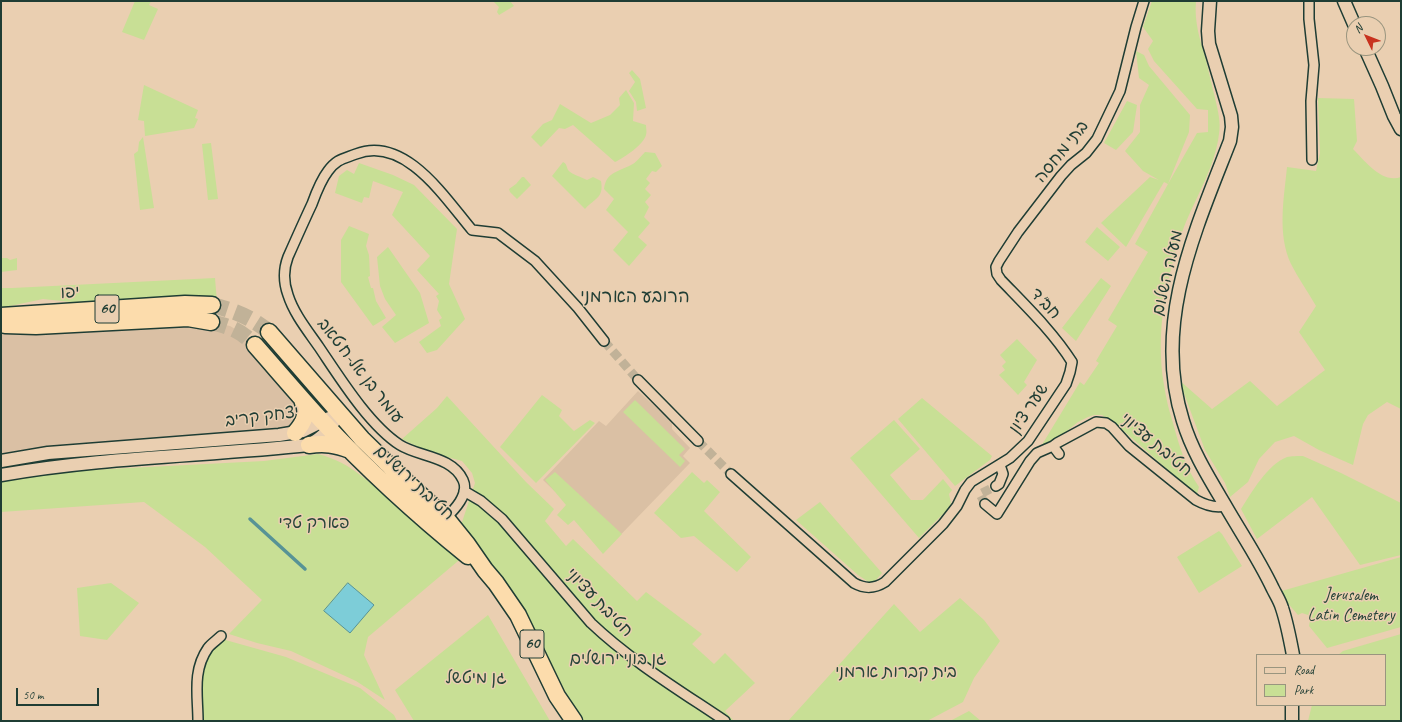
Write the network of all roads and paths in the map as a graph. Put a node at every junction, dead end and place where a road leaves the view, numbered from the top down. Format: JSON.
{"nodes":[{"id":1,"x":1144,"y":1,"type":"edge"},
{"id":2,"x":1210,"y":1,"type":"edge"},
{"id":3,"x":1309,"y":1,"type":"edge"},
{"id":4,"x":1344,"y":1,"type":"edge"},
{"id":5,"x":1351,"y":16,"type":"edge"},
{"id":6,"x":1369,"y":56,"type":"edge"},
{"id":7,"x":1401,"y":129,"type":"edge"},
{"id":8,"x":1312,"y":160,"type":"dead end"},
{"id":9,"x":996,"y":267,"type":"joint"},
{"id":10,"x":212,"y":305,"type":"tunnel mouth"},
{"id":11,"x":1,"y":316,"type":"edge"},
{"id":12,"x":210,"y":322,"type":"tunnel mouth"},
{"id":13,"x":1,"y":325,"type":"edge"},
{"id":14,"x":36,"y":326,"type":"junction"},
{"id":15,"x":1,"y":328,"type":"edge"},
{"id":16,"x":269,"y":332,"type":"tunnel mouth"},
{"id":17,"x":604,"y":341,"type":"tunnel mouth"},
{"id":18,"x":255,"y":345,"type":"tunnel mouth"},
{"id":19,"x":1072,"y":362,"type":"joint"},
{"id":20,"x":638,"y":380,"type":"tunnel mouth"},
{"id":21,"x":302,"y":399,"type":"junction"},
{"id":22,"x":339,"y":413,"type":"junction"},
{"id":23,"x":326,"y":425,"type":"junction"},
{"id":24,"x":295,"y":433,"type":"junction"},
{"id":25,"x":698,"y":441,"type":"tunnel mouth"},
{"id":26,"x":309,"y":445,"type":"junction"},
{"id":27,"x":1053,"y":446,"type":"junction"},
{"id":28,"x":352,"y":451,"type":"junction"},
{"id":29,"x":1059,"y":454,"type":"dead end"},
{"id":30,"x":1,"y":461,"type":"edge"},
{"id":31,"x":1000,"y":464,"type":"junction"},
{"id":32,"x":731,"y":474,"type":"tunnel mouth"},
{"id":33,"x":1,"y":475,"type":"edge"},
{"id":34,"x":996,"y":486,"type":"tunnel mouth"},
{"id":35,"x":464,"y":491,"type":"junction"},
{"id":36,"x":986,"y":504,"type":"dead end"},
{"id":37,"x":1225,"y":506,"type":"junction"},
{"id":38,"x":441,"y":524,"type":"junction"},
{"id":39,"x":221,"y":636,"type":"dead end"},
{"id":40,"x":1292,"y":654,"type":"edge"},
{"id":41,"x":1292,"y":706,"type":"edge"},
{"id":42,"x":198,"y":721,"type":"edge"},
{"id":43,"x":574,"y":721,"type":"edge"},
{"id":44,"x":725,"y":721,"type":"edge"},
{"id":45,"x":1292,"y":721,"type":"edge"}],
"edges":[{"from":1,"to":9,"type":"street","name":"בתי מחסה"},
{"from":2,"to":37,"type":"street","name":"מעלה השלום"},
{"from":3,"to":8,"type":"street"},
{"from":4,"to":5,"type":"street"},
{"from":6,"to":7,"type":"street"},
{"from":9,"to":19,"type":"street","name":"חב\"ד"},
{"from":10,"to":11,"type":"highway","name":"יפו","number":"60"},
{"from":12,"to":14,"type":"highway","name":"יפו","number":"60"},
{"from":13,"to":14,"type":"highway","name":"יפו","number":"60"},
{"from":14,"to":15,"type":"street","name":"יפו"},
{"from":16,"to":22,"type":"highway","number":"60"},
{"from":17,"to":35,"type":"street","name":"עומר בן אל-ח'טאב"},
{"from":18,"to":21,"type":"highway","number":"60"},
{"from":19,"to":31,"type":"street","name":"שער ציון"},
{"from":20,"to":25,"type":"street"},
{"from":21,"to":23,"type":"highway","number":"60"},
{"from":21,"to":24,"type":"highway"},
{"from":22,"to":23,"type":"street","name":"יצחק קריב"},
{"from":22,"to":38,"type":"highway","name":"חטיבת ירושלים","number":"60"},
{"from":23,"to":24,"type":"street","name":"יצחק קריב"},
{"from":23,"to":26,"type":"street","name":"יצחק קריב"},
{"from":23,"to":28,"type":"highway","name":"חטיבת ירושלים","number":"60"},
{"from":24,"to":30,"type":"street","name":"יצחק קריב"},
{"from":26,"to":28,"type":"highway"},
{"from":26,"to":33,"type":"street","name":"יצחק קריב"},
{"from":27,"to":29,"type":"street"},
{"from":27,"to":36,"type":"street","name":"חטיבת עציוני"},
{"from":27,"to":37,"type":"street","name":"חטיבת עציוני"},
{"from":28,"to":38,"type":"highway","name":"חטיבת ירושלים","number":"60"},
{"from":31,"to":32,"type":"street","name":"שער ציון"},
{"from":31,"to":34,"type":"street"},
{"from":35,"to":38,"type":"street"},
{"from":35,"to":44,"type":"street","name":"חטיבת עציוני"},
{"from":37,"to":40,"type":"street","name":"מעלה השלום"},
{"from":38,"to":43,"type":"highway","name":"חטיבת ירושלים","number":"60"},
{"from":39,"to":42,"type":"street"},
{"from":41,"to":45,"type":"street"}]}
